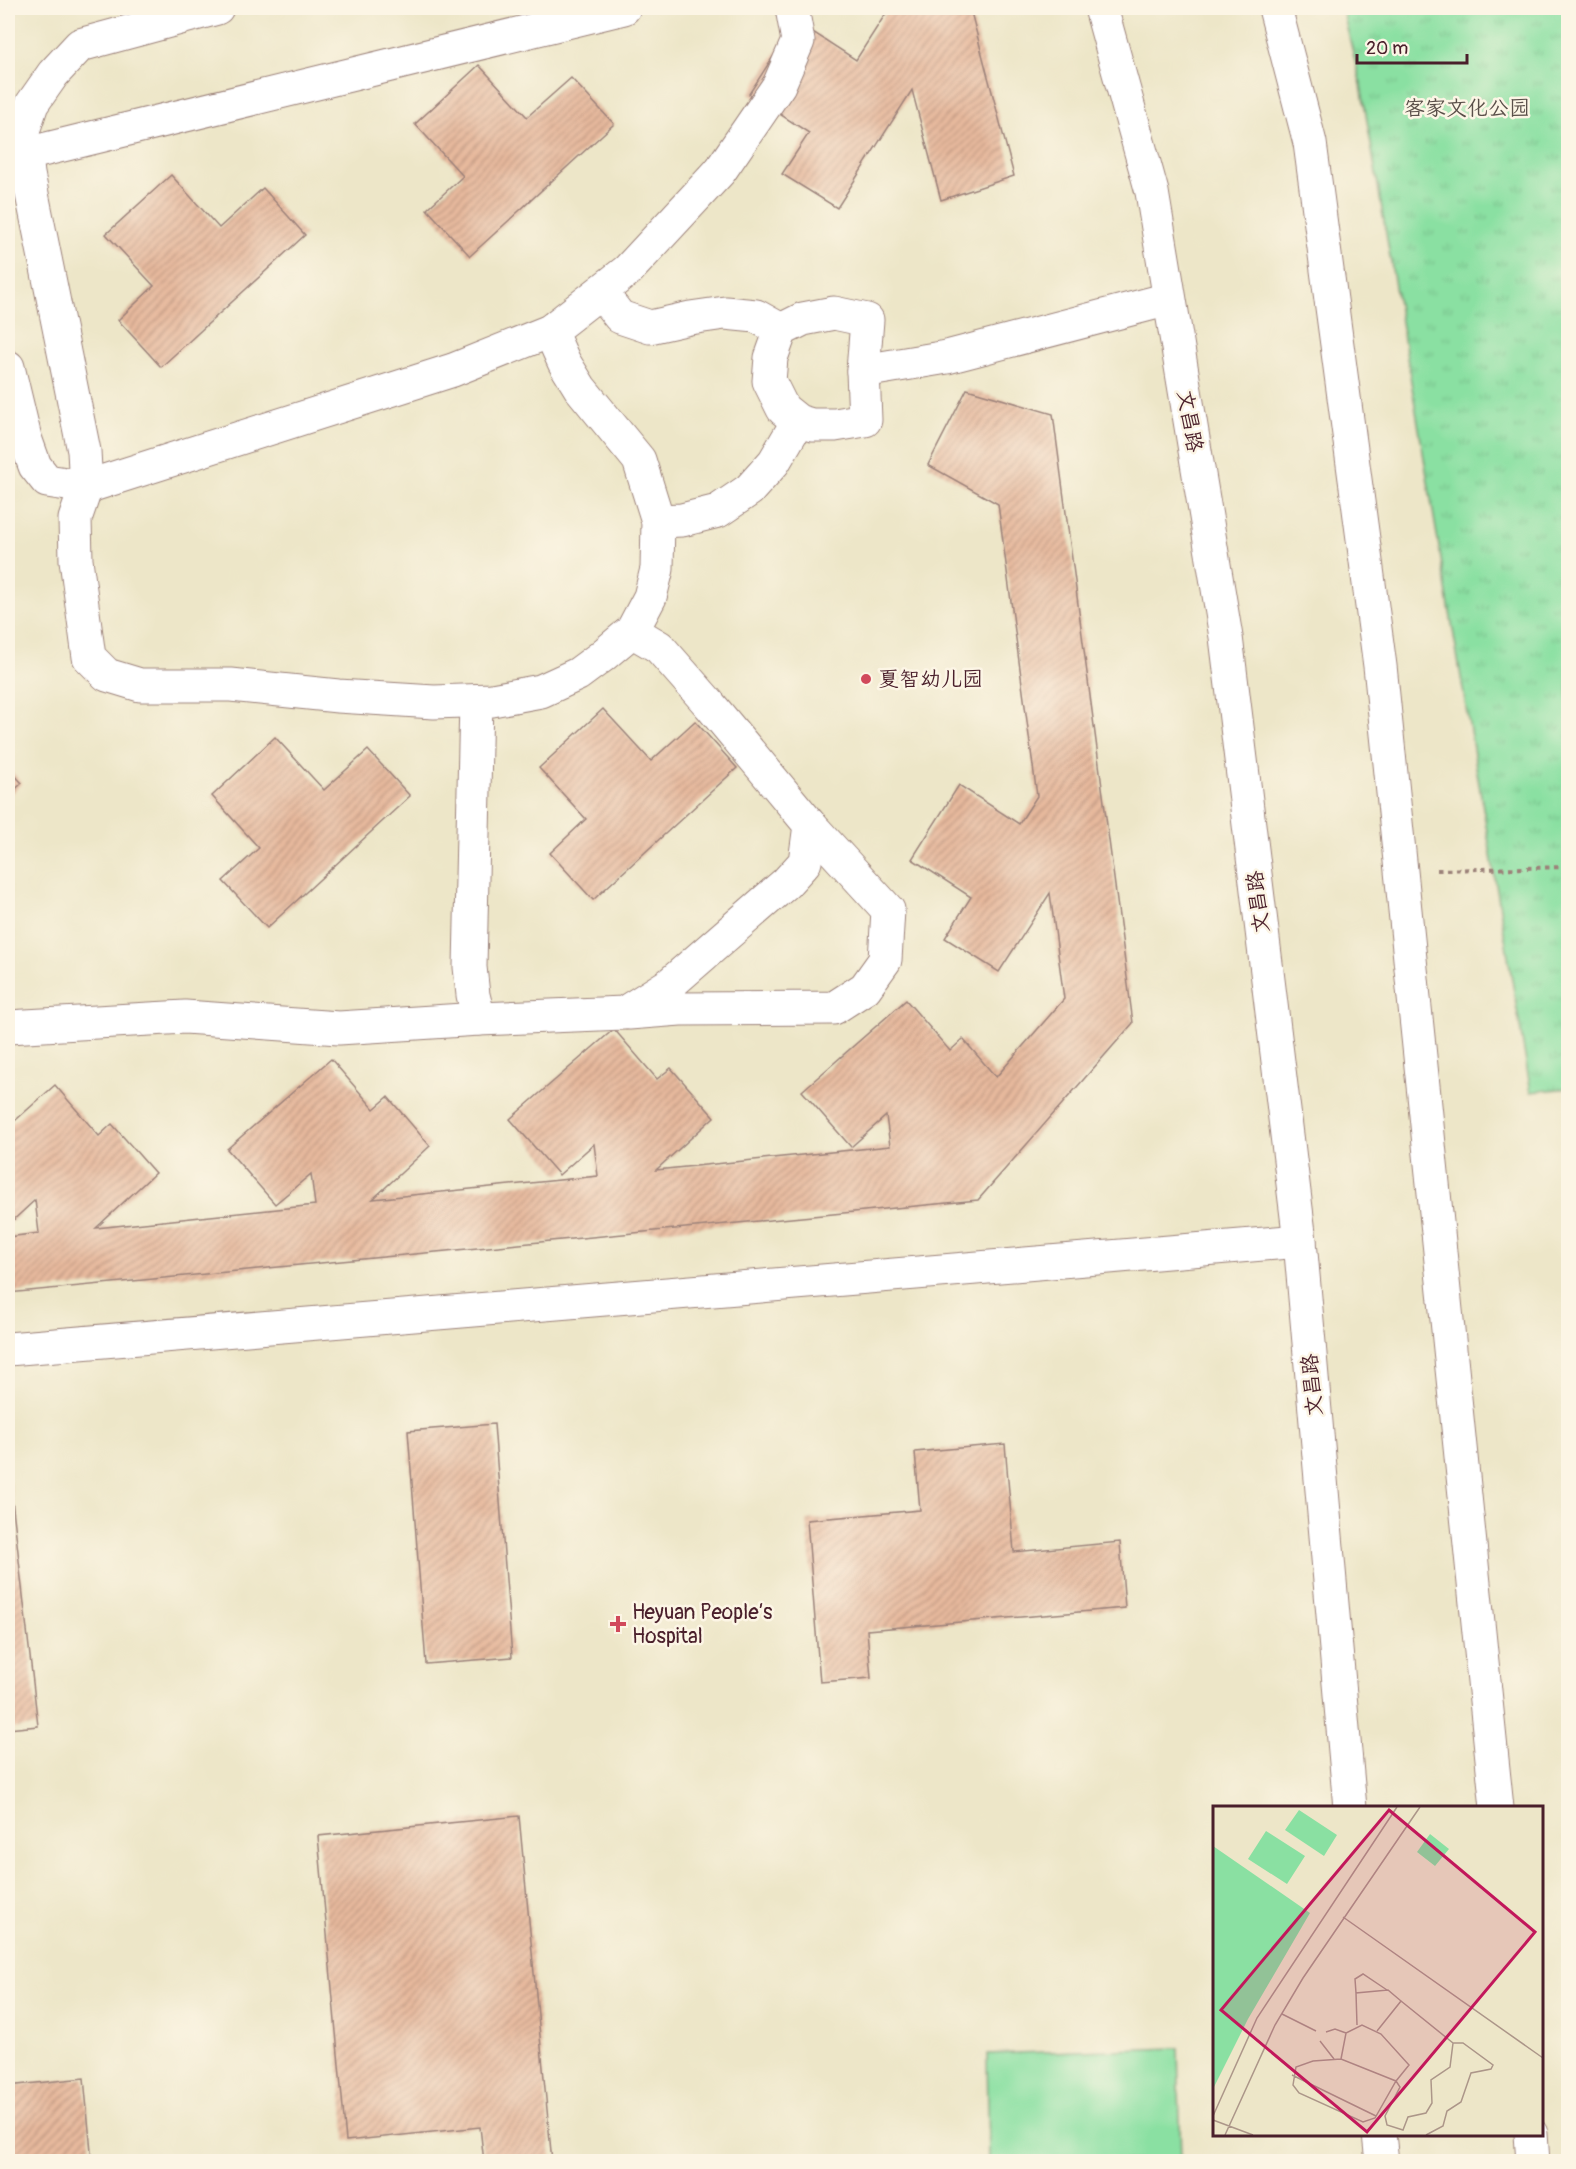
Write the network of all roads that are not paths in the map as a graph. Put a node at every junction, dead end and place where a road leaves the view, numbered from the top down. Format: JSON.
{"nodes":[{"id":1,"x":217,"y":8,"type":"edge"},
{"id":2,"x":624,"y":8,"type":"edge"},
{"id":3,"x":792,"y":8,"type":"edge"},
{"id":4,"x":1101,"y":8,"type":"edge"},
{"id":5,"x":1275,"y":8,"type":"edge"},
{"id":6,"x":26,"y":154,"type":"junction"},
{"id":7,"x":601,"y":293,"type":"junction"},
{"id":8,"x":1169,"y":299,"type":"junction"},
{"id":9,"x":781,"y":330,"type":"junction"},
{"id":10,"x":550,"y":331,"type":"junction"},
{"id":11,"x":8,"y":367,"type":"edge"},
{"id":12,"x":863,"y":371,"type":"junction"},
{"id":13,"x":798,"y":421,"type":"junction"},
{"id":14,"x":86,"y":486,"type":"junction"},
{"id":15,"x":658,"y":521,"type":"junction"},
{"id":16,"x":632,"y":631,"type":"junction"},
{"id":17,"x":476,"y":701,"type":"junction"},
{"id":18,"x":810,"y":825,"type":"junction"},
{"id":19,"x":624,"y":1013,"type":"junction"},
{"id":20,"x":479,"y":1019,"type":"junction"},
{"id":21,"x":8,"y":1028,"type":"edge"},
{"id":22,"x":1300,"y":1241,"type":"junction"},
{"id":23,"x":8,"y":1349,"type":"edge"},
{"id":24,"x":1350,"y":1806,"type":"edge"},
{"id":25,"x":1497,"y":1806,"type":"edge"},
{"id":26,"x":1379,"y":2136,"type":"edge"},
{"id":27,"x":1531,"y":2136,"type":"edge"},
{"id":28,"x":1382,"y":2162,"type":"edge"},
{"id":29,"x":1533,"y":2162,"type":"edge"}],
"edges":[{"from":1,"to":6,"type":"street"},
{"from":2,"to":6,"type":"street"},
{"from":3,"to":7,"type":"street"},
{"from":4,"to":8,"type":"street","name":"文昌路"},
{"from":5,"to":25,"type":"street"},
{"from":6,"to":14,"type":"street"},
{"from":7,"to":9,"type":"street"},
{"from":7,"to":10,"type":"street"},
{"from":8,"to":12,"type":"street"},
{"from":8,"to":22,"type":"street","name":"文昌路"},
{"from":9,"to":12,"type":"street"},
{"from":9,"to":13,"type":"street"},
{"from":10,"to":14,"type":"street"},
{"from":10,"to":15,"type":"street"},
{"from":11,"to":14,"type":"street"},
{"from":12,"to":13,"type":"street"},
{"from":13,"to":15,"type":"street"},
{"from":14,"to":17,"type":"street"},
{"from":15,"to":16,"type":"street"},
{"from":16,"to":17,"type":"street"},
{"from":16,"to":18,"type":"street"},
{"from":17,"to":20,"type":"street"},
{"from":18,"to":19,"type":"street"},
{"from":18,"to":19,"type":"street"},
{"from":19,"to":20,"type":"street"},
{"from":20,"to":21,"type":"street"},
{"from":22,"to":23,"type":"street"},
{"from":22,"to":24,"type":"street","name":"文昌路"},
{"from":26,"to":28,"type":"street"},
{"from":27,"to":29,"type":"street"}]}
